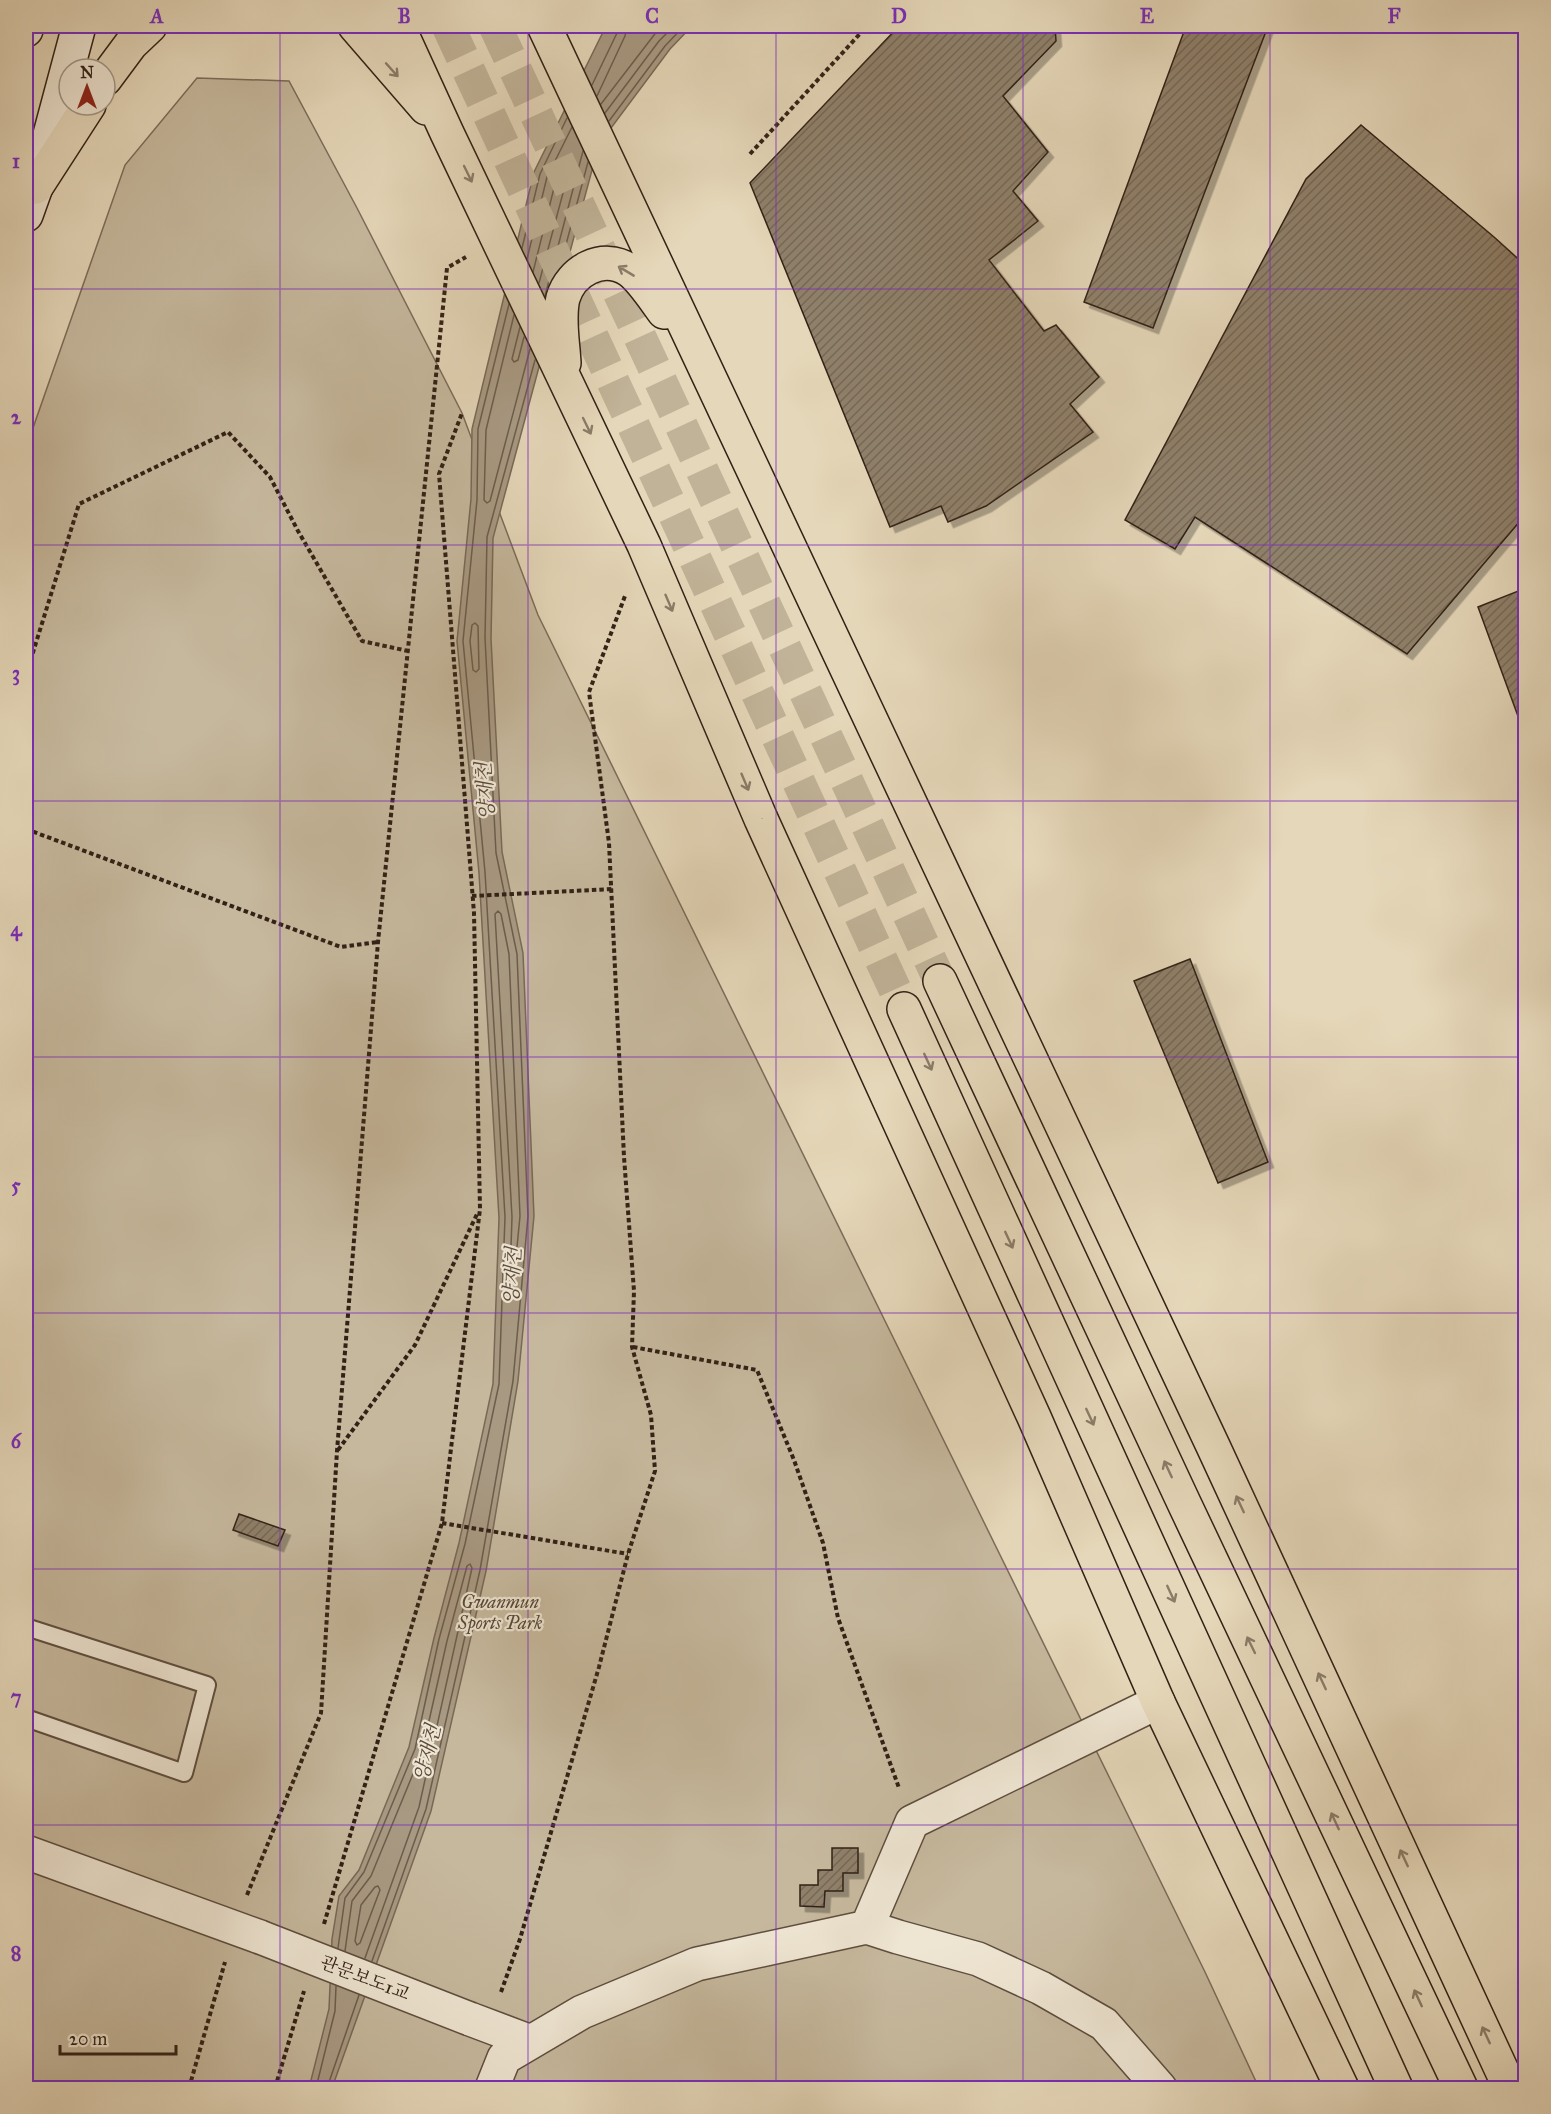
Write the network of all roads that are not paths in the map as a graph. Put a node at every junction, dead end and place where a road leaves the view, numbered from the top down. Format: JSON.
{"nodes":[{"id":1,"x":27,"y":26,"type":"edge"},
{"id":2,"x":79,"y":26,"type":"edge"},
{"id":3,"x":150,"y":26,"type":"edge"},
{"id":4,"x":354,"y":26,"type":"edge"},
{"id":5,"x":399,"y":26,"type":"edge"},
{"id":6,"x":544,"y":26,"type":"edge"},
{"id":7,"x":26,"y":30,"type":"edge"},
{"id":8,"x":117,"y":63,"type":"edge"},
{"id":9,"x":82,"y":117,"type":"edge"},
{"id":10,"x":447,"y":133,"type":"junction"},
{"id":11,"x":31,"y":201,"type":"edge"},
{"id":12,"x":703,"y":364,"type":"junction"},
{"id":13,"x":565,"y":380,"type":"junction"},
{"id":14,"x":940,"y":981,"type":"tunnel mouth"},
{"id":15,"x":904,"y":1009,"type":"tunnel mouth"},
{"id":16,"x":26,"y":1627,"type":"edge"},
{"id":17,"x":1158,"y":1702,"type":"junction"},
{"id":18,"x":26,"y":1718,"type":"edge"},
{"id":19,"x":26,"y":1852,"type":"edge"},
{"id":20,"x":867,"y":1927,"type":"junction"},
{"id":21,"x":531,"y":2042,"type":"junction"},
{"id":22,"x":492,"y":2088,"type":"edge"},
{"id":23,"x":1160,"y":2088,"type":"edge"},
{"id":24,"x":1342,"y":2088,"type":"edge"},
{"id":25,"x":1396,"y":2088,"type":"edge"},
{"id":26,"x":1461,"y":2088,"type":"edge"},
{"id":27,"x":1510,"y":2088,"type":"edge"}],
"edges":[{"from":1,"to":7,"type":"street"},
{"from":2,"to":11,"type":"street"},
{"from":3,"to":8,"type":"highway"},
{"from":4,"to":10,"type":"highway","one_way":true},
{"from":5,"to":10,"type":"highway"},
{"from":6,"to":12,"type":"highway"},
{"from":9,"to":11,"type":"highway"},
{"from":10,"to":13,"type":"highway","one_way":true},
{"from":12,"to":13,"type":"highway","one_way":true},
{"from":27,"to":12,"type":"highway","one_way":true},
{"from":13,"to":17,"type":"highway","one_way":true},
{"from":26,"to":14,"type":"highway","one_way":true},
{"from":15,"to":25,"type":"highway","one_way":true},
{"from":16,"to":18,"type":"lane"},
{"from":17,"to":20,"type":"street"},
{"from":17,"to":24,"type":"highway"},
{"from":19,"to":21,"type":"street","name":"관문보도1교","bridge":true},
{"from":20,"to":21,"type":"street"},
{"from":20,"to":23,"type":"street"},
{"from":21,"to":22,"type":"street"}]}
